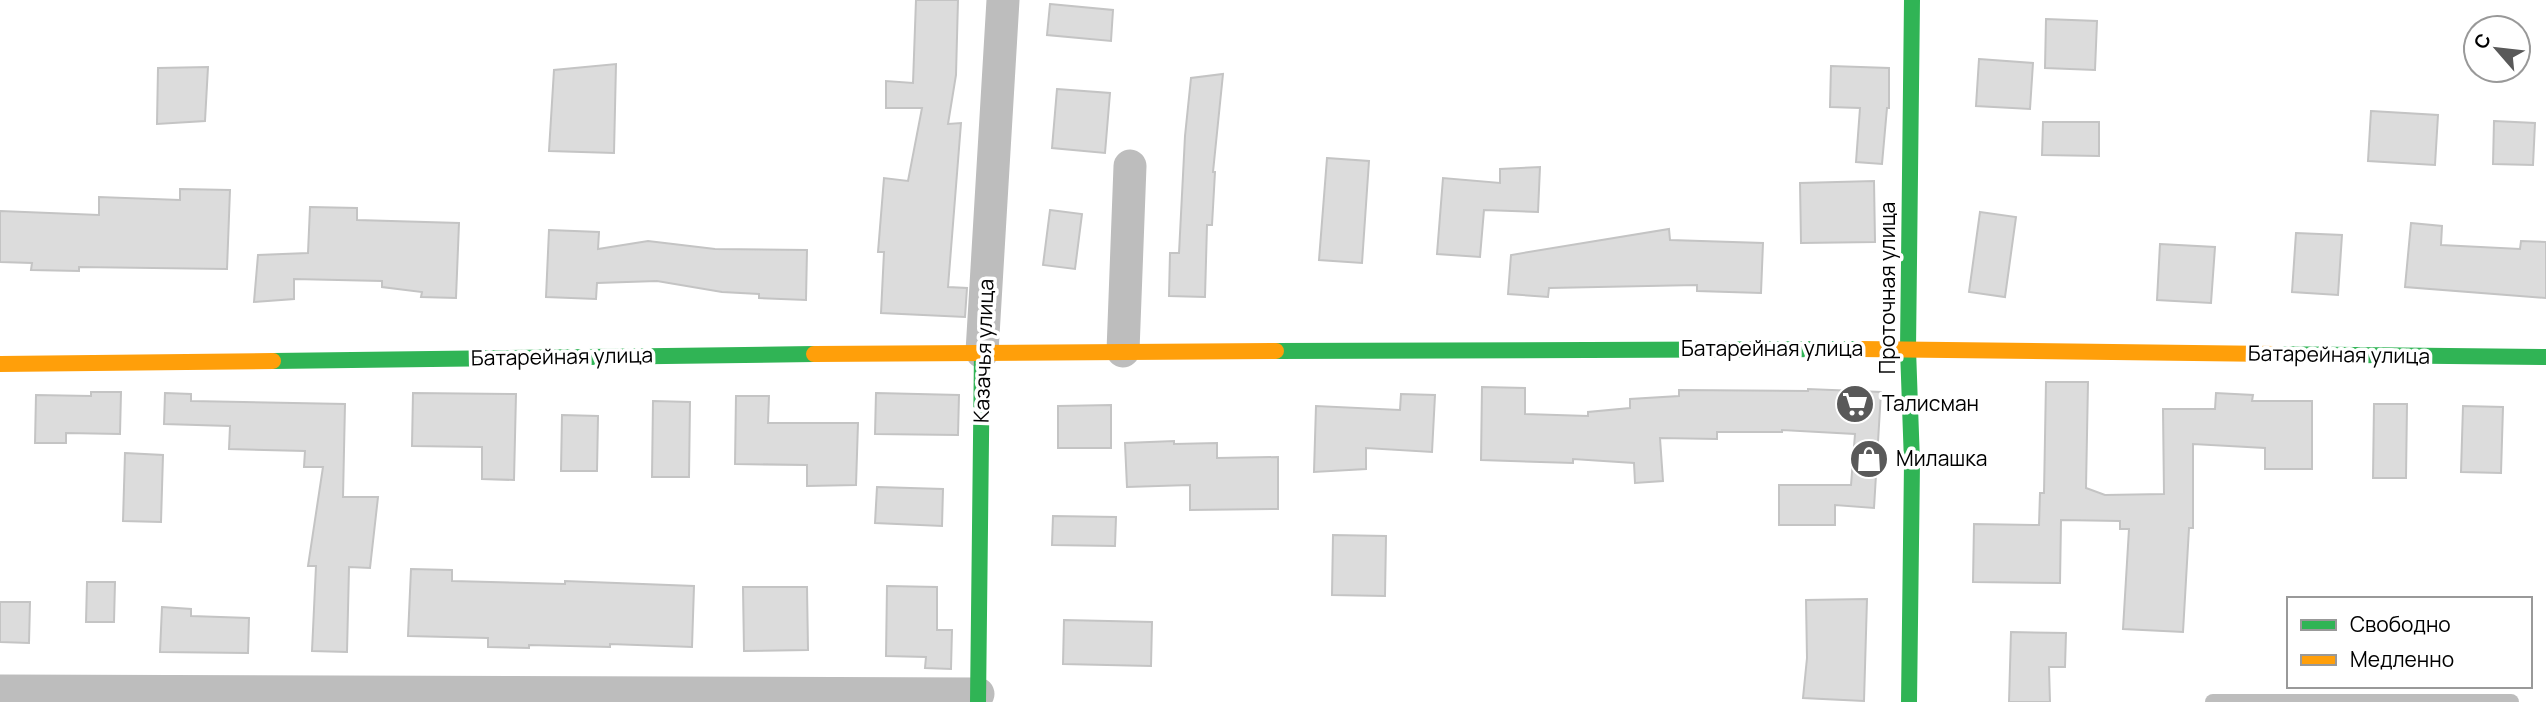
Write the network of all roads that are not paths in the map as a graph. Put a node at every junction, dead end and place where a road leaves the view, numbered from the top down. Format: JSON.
{"nodes":[{"id":1,"x":1003,"y":0,"type":"edge"},
{"id":2,"x":1912,"y":0,"type":"edge"},
{"id":3,"x":1130,"y":166,"type":"dead end"},
{"id":4,"x":1908,"y":349,"type":"junction"},
{"id":5,"x":1123,"y":351,"type":"junction"},
{"id":6,"x":982,"y":352,"type":"junction"},
{"id":7,"x":2546,"y":357,"type":"edge"},
{"id":8,"x":0,"y":364,"type":"edge"},
{"id":9,"x":0,"y":691,"type":"edge"},
{"id":10,"x":769,"y":697,"type":"edge"},
{"id":11,"x":978,"y":698,"type":"edge"},
{"id":12,"x":1909,"y":702,"type":"edge"},
{"id":13,"x":2213,"y":702,"type":"edge"},
{"id":14,"x":2511,"y":702,"type":"edge"}],
"edges":[{"from":1,"to":6,"type":"street","name":"Казачья улица"},
{"from":2,"to":4,"type":"street","name":"Проточная улица"},
{"from":3,"to":5,"type":"street"},
{"from":4,"to":5,"type":"street","name":"Батарейная улица"},
{"from":4,"to":7,"type":"street","name":"Батарейная улица"},
{"from":4,"to":12,"type":"street","name":"Проточная улица"},
{"from":5,"to":6,"type":"street","name":"Батарейная улица"},
{"from":6,"to":8,"type":"street","name":"Батарейная улица"},
{"from":6,"to":11,"type":"street","name":"Казачья улица"},
{"from":9,"to":10,"type":"street"},
{"from":10,"to":11,"type":"street"},
{"from":13,"to":14,"type":"lane"}]}
